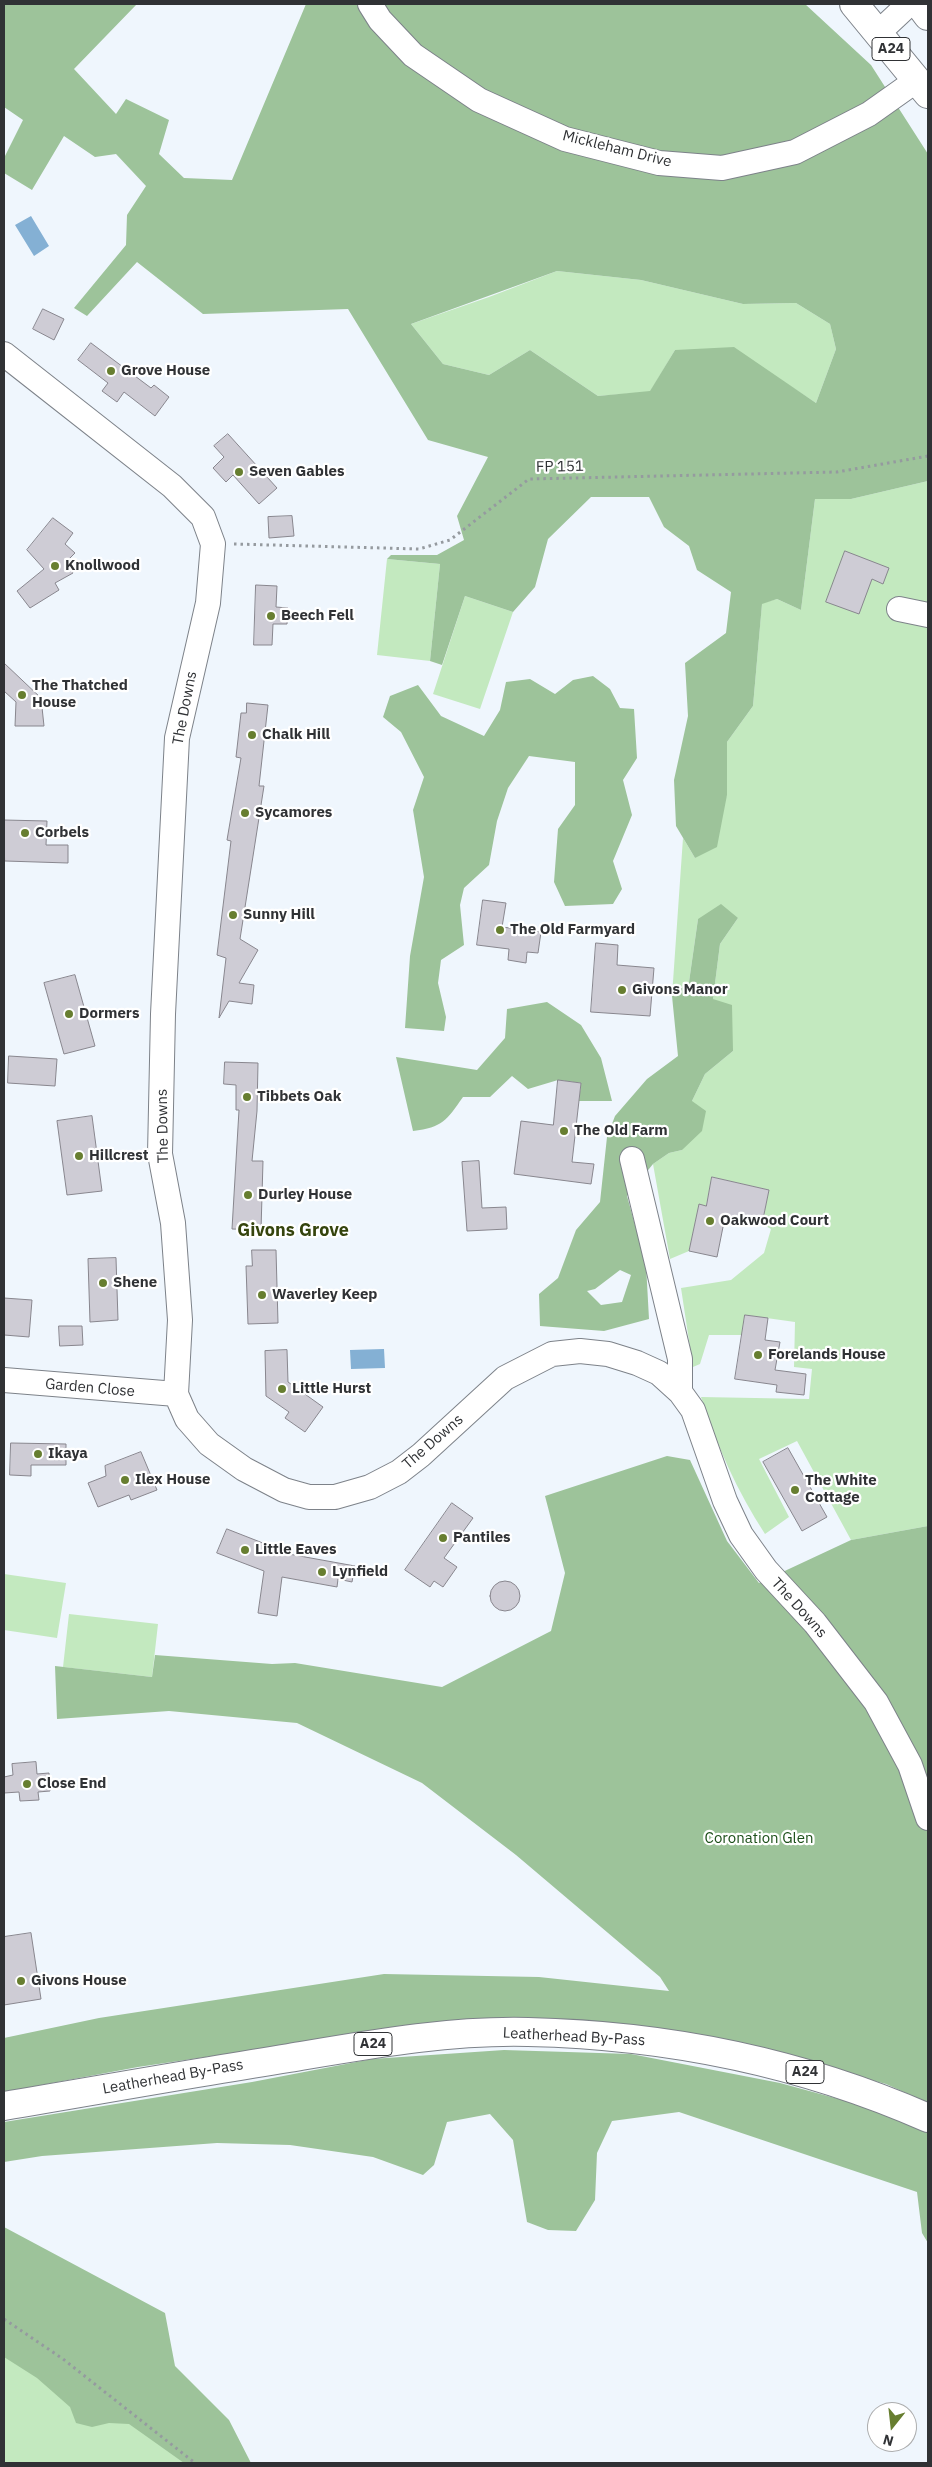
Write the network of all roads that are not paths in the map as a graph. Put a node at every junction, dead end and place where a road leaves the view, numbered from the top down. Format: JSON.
{"nodes":[{"id":1,"x":370,"y":4,"type":"edge"},
{"id":2,"x":854,"y":4,"type":"edge"},
{"id":3,"x":909,"y":4,"type":"edge"},
{"id":4,"x":919,"y":4,"type":"edge"},
{"id":5,"x":928,"y":16,"type":"edge"},
{"id":6,"x":878,"y":33,"type":"junction"},
{"id":7,"x":923,"y":87,"type":"edge"},
{"id":8,"x":4,"y":354,"type":"edge"},
{"id":9,"x":899,"y":609,"type":"dead end"},
{"id":10,"x":928,"y":615,"type":"edge"},
{"id":11,"x":632,"y":1159,"type":"dead end"},
{"id":12,"x":4,"y":1380,"type":"edge"},
{"id":13,"x":680,"y":1392,"type":"junction"},
{"id":14,"x":176,"y":1394,"type":"junction"},
{"id":15,"x":928,"y":1818,"type":"edge"},
{"id":16,"x":4,"y":2106,"type":"edge"},
{"id":17,"x":928,"y":2118,"type":"edge"}],
"edges":[{"from":1,"to":7,"type":"street","name":"Mickleham Drive"},
{"from":2,"to":6,"type":"highway","number":"A24"},
{"from":3,"to":6,"type":"street"},
{"from":4,"to":5,"type":"highway"},
{"from":6,"to":7,"type":"highway","number":"A24"},
{"from":8,"to":14,"type":"street","name":"The Downs"},
{"from":9,"to":10,"type":"street"},
{"from":11,"to":13,"type":"street"},
{"from":12,"to":14,"type":"street","name":"Garden Close"},
{"from":13,"to":14,"type":"street","name":"The Downs"},
{"from":13,"to":15,"type":"street","name":"The Downs"},
{"from":16,"to":17,"type":"highway","name":"Leatherhead By-Pass","number":"A24"}]}
